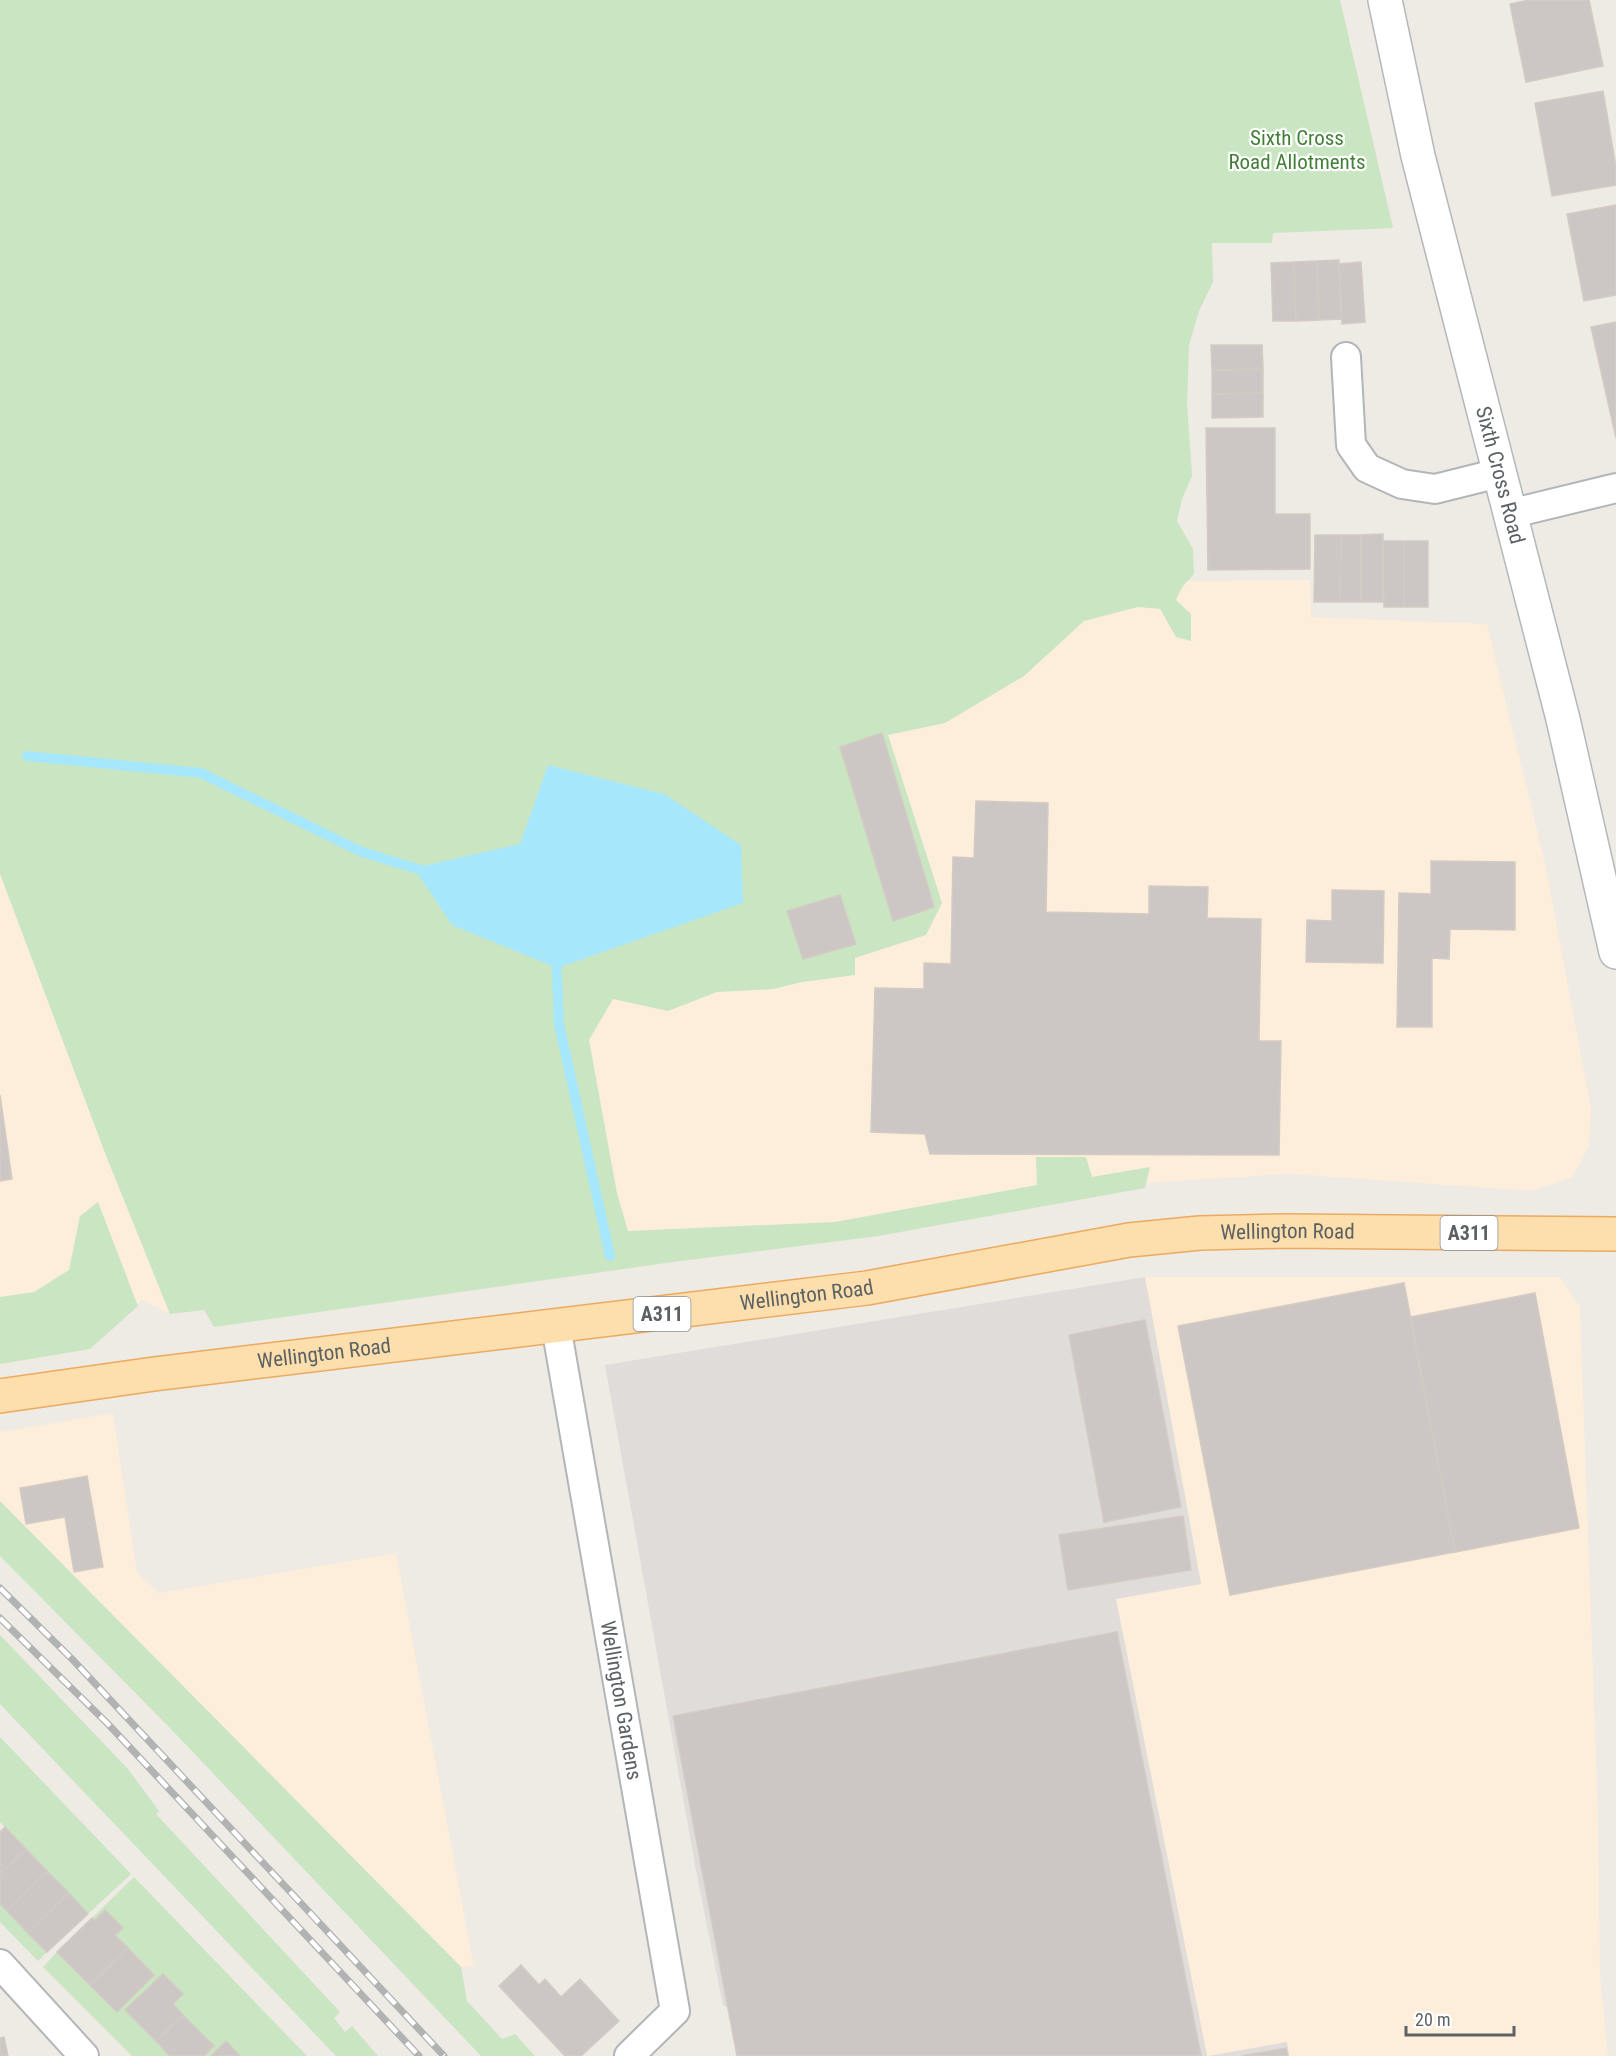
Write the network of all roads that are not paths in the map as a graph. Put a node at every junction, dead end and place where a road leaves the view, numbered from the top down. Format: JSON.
{"nodes":[{"id":1,"x":1385,"y":0,"type":"edge"},
{"id":2,"x":1346,"y":357,"type":"dead end"},
{"id":3,"x":1499,"y":473,"type":"junction"},
{"id":4,"x":1616,"y":488,"type":"edge"},
{"id":5,"x":1509,"y":514,"type":"junction"},
{"id":6,"x":1616,"y":952,"type":"edge"},
{"id":7,"x":1616,"y":1234,"type":"edge"},
{"id":8,"x":556,"y":1326,"type":"junction"},
{"id":9,"x":0,"y":1396,"type":"edge"},
{"id":10,"x":0,"y":1965,"type":"edge"},
{"id":11,"x":84,"y":2056,"type":"edge"},
{"id":12,"x":629,"y":2056,"type":"edge"}],
"edges":[{"from":1,"to":3,"type":"main road","name":"Sixth Cross Road"},
{"from":2,"to":3,"type":"street"},
{"from":3,"to":5,"type":"main road","name":"Sixth Cross Road"},
{"from":4,"to":5,"type":"street"},
{"from":5,"to":6,"type":"main road","name":"Sixth Cross Road"},
{"from":7,"to":8,"type":"main road","name":"Wellington Road","number":"A311"},
{"from":8,"to":9,"type":"main road","name":"Wellington Road","number":"A311"},
{"from":8,"to":12,"type":"street","name":"Wellington Gardens"},
{"from":10,"to":11,"type":"street"}]}
